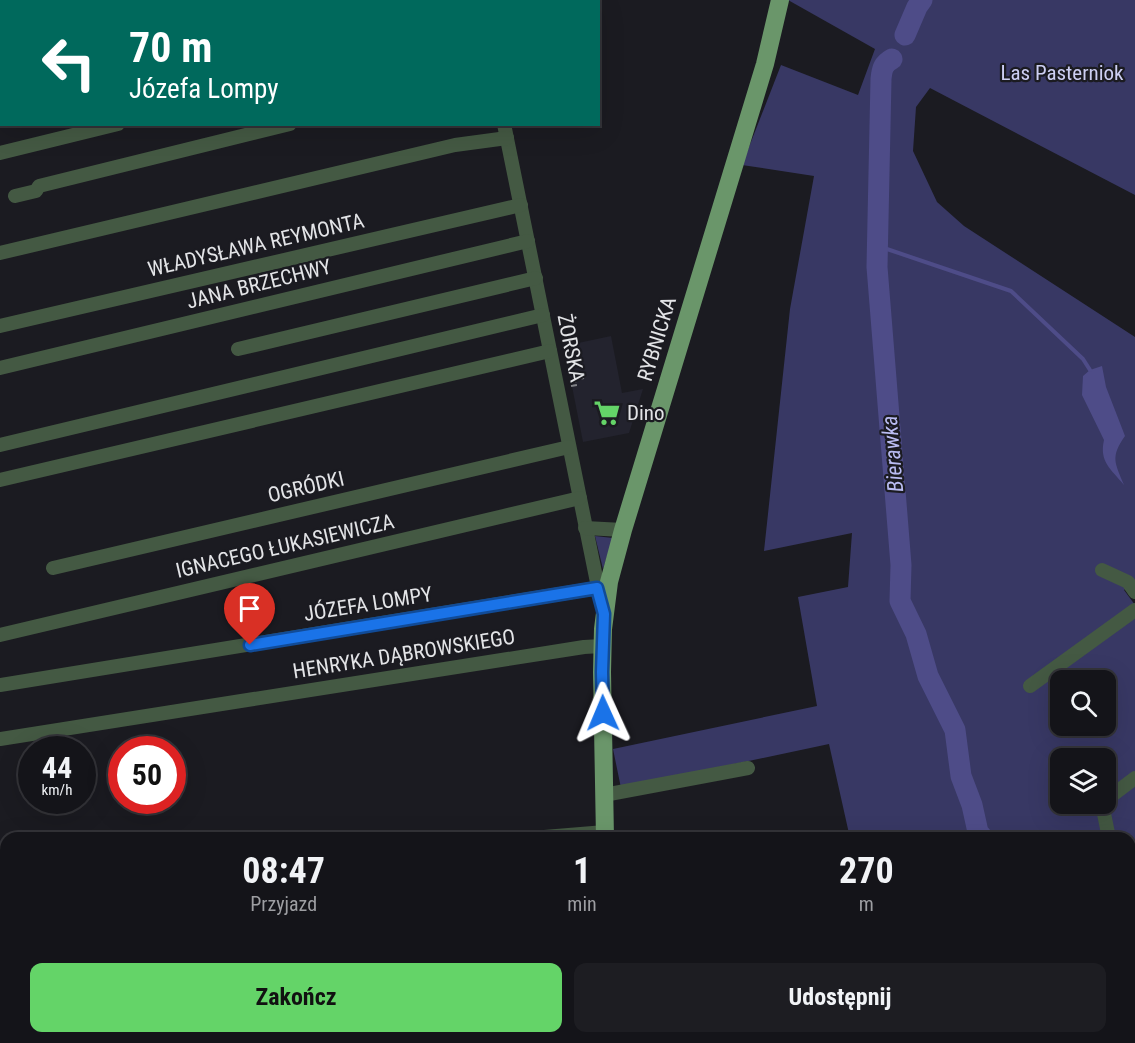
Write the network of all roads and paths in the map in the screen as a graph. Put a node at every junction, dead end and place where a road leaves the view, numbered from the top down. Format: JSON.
{"nodes":[{"id":1,"x":780,"y":0,"type":"edge"},
{"id":2,"x":110,"y":126,"type":"edge"},
{"id":3,"x":282,"y":126,"type":"edge"},
{"id":4,"x":506,"y":131,"type":"edge"},
{"id":5,"x":0,"y":153,"type":"edge"},
{"id":6,"x":15,"y":196,"type":"dead end"},
{"id":7,"x":521,"y":205,"type":"junction"},
{"id":8,"x":528,"y":241,"type":"junction"},
{"id":9,"x":0,"y":253,"type":"edge"},
{"id":10,"x":536,"y":278,"type":"junction"},
{"id":11,"x":543,"y":315,"type":"junction"},
{"id":12,"x":0,"y":326,"type":"edge"},
{"id":13,"x":238,"y":349,"type":"dead end"},
{"id":14,"x":550,"y":351,"type":"junction"},
{"id":15,"x":0,"y":368,"type":"edge"},
{"id":16,"x":584,"y":378,"type":"dead end"},
{"id":17,"x":557,"y":387,"type":"junction"},
{"id":18,"x":0,"y":445,"type":"edge"},
{"id":19,"x":569,"y":447,"type":"junction"},
{"id":20,"x":0,"y":480,"type":"edge"},
{"id":21,"x":580,"y":498,"type":"junction"},
{"id":22,"x":585,"y":528,"type":"junction"},
{"id":23,"x":622,"y":530,"type":"junction"},
{"id":24,"x":53,"y":568,"type":"dead end"},
{"id":25,"x":1102,"y":570,"type":"dead end"},
{"id":26,"x":1131,"y":587,"type":"edge"},
{"id":27,"x":597,"y":588,"type":"junction"},
{"id":28,"x":1135,"y":610,"type":"edge"},
{"id":29,"x":604,"y":614,"type":"junction"},
{"id":30,"x":0,"y":635,"type":"edge"},
{"id":31,"x":602,"y":646,"type":"junction"},
{"id":32,"x":0,"y":685,"type":"edge"},
{"id":33,"x":1030,"y":686,"type":"dead end"},
{"id":34,"x":0,"y":739,"type":"edge"},
{"id":35,"x":748,"y":768,"type":"dead end"},
{"id":36,"x":1135,"y":778,"type":"edge"},
{"id":37,"x":1116,"y":792,"type":"edge"},
{"id":38,"x":604,"y":795,"type":"junction"},
{"id":39,"x":1104,"y":814,"type":"edge"},
{"id":40,"x":605,"y":832,"type":"edge"},
{"id":41,"x":1108,"y":832,"type":"edge"}],
"edges":[{"from":1,"to":23,"type":"main road","name":"RYBNICKA"},
{"from":2,"to":5,"type":"street"},
{"from":3,"to":6,"type":"street"},
{"from":4,"to":7,"type":"street","name":"ŻORSKA"},
{"from":4,"to":9,"type":"street"},
{"from":7,"to":8,"type":"street","name":"ŻORSKA"},
{"from":7,"to":12,"type":"street","name":"WŁADYSŁAWA REYMONTA"},
{"from":8,"to":10,"type":"street","name":"ŻORSKA"},
{"from":8,"to":15,"type":"street","name":"JANA BRZECHWY"},
{"from":10,"to":11,"type":"street","name":"ŻORSKA"},
{"from":10,"to":13,"type":"street"},
{"from":11,"to":14,"type":"street","name":"ŻORSKA"},
{"from":11,"to":18,"type":"street"},
{"from":14,"to":17,"type":"street","name":"ŻORSKA"},
{"from":14,"to":20,"type":"street"},
{"from":16,"to":17,"type":"path"},
{"from":17,"to":19,"type":"street","name":"ŻORSKA"},
{"from":19,"to":21,"type":"street","name":"ŻORSKA"},
{"from":19,"to":24,"type":"street","name":"OGRÓDKI"},
{"from":21,"to":22,"type":"street","name":"ŻORSKA"},
{"from":21,"to":30,"type":"street","name":"IGNACEGO ŁUKASIEWICZA"},
{"from":22,"to":23,"type":"street"},
{"from":22,"to":27,"type":"street","name":"ŻORSKA"},
{"from":23,"to":29,"type":"main road","name":"RYBNICKA"},
{"from":25,"to":26,"type":"street"},
{"from":27,"to":29,"type":"street","name":"ŻORSKA"},
{"from":27,"to":32,"type":"street","name":"JÓZEFA LOMPY"},
{"from":28,"to":33,"type":"street"},
{"from":29,"to":31,"type":"main road","name":"RYBNICKA"},
{"from":31,"to":34,"type":"street","name":"HENRYKA DĄBROWSKIEGO"},
{"from":31,"to":38,"type":"main road","name":"RYBNICKA"},
{"from":35,"to":38,"type":"street"},
{"from":36,"to":37,"type":"street"},
{"from":38,"to":40,"type":"main road","name":"RYBNICKA"},
{"from":39,"to":41,"type":"street"}]}
